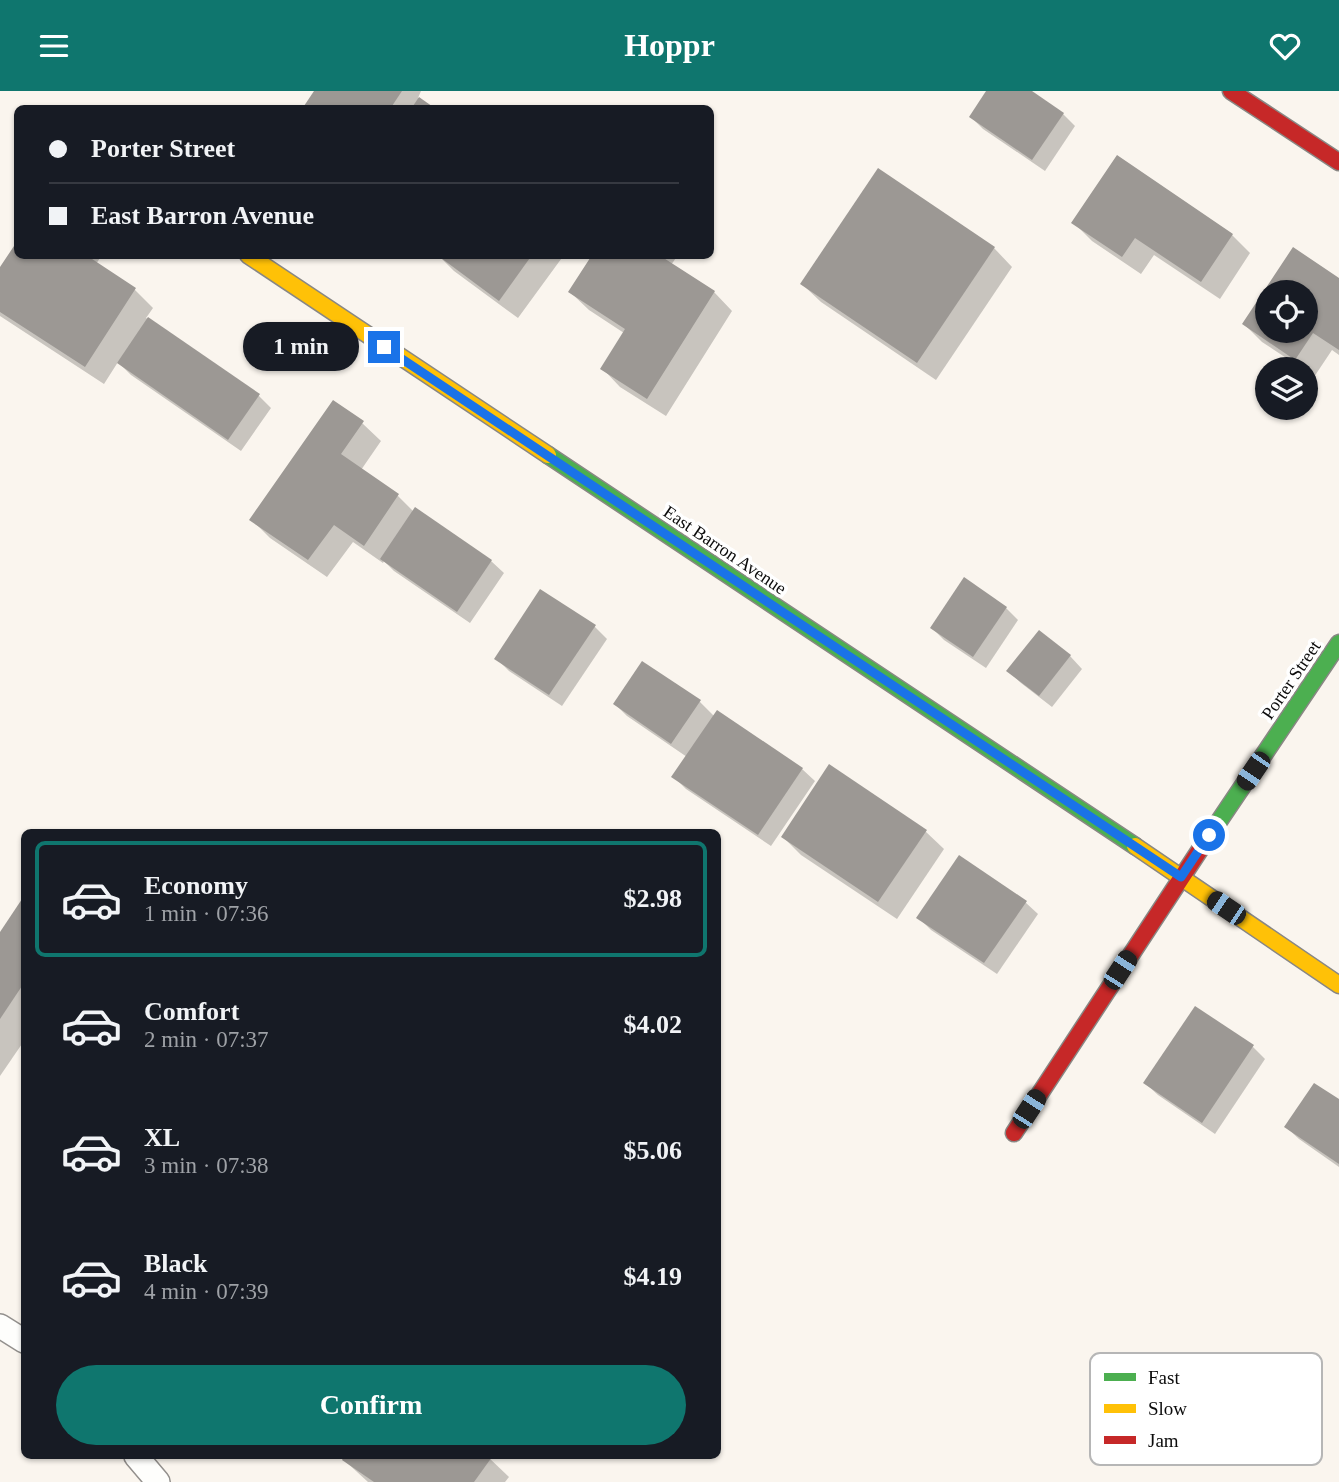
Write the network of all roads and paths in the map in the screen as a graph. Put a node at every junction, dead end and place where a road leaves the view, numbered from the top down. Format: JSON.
{"nodes":[{"id":1,"x":1231,"y":91,"type":"edge"},
{"id":2,"x":1339,"y":162,"type":"edge"},
{"id":3,"x":254,"y":259,"type":"edge"},
{"id":4,"x":1339,"y":643,"type":"edge"},
{"id":5,"x":1181,"y":877,"type":"junction"},
{"id":6,"x":1339,"y":985,"type":"edge"},
{"id":7,"x":1014,"y":1133,"type":"dead end"},
{"id":8,"x":0,"y":1326,"type":"edge"},
{"id":9,"x":21,"y":1339,"type":"edge"},
{"id":10,"x":139,"y":1459,"type":"edge"},
{"id":11,"x":158,"y":1482,"type":"edge"}],
"edges":[{"from":1,"to":2,"type":"street"},
{"from":3,"to":5,"type":"street","name":"East Barron Avenue"},
{"from":4,"to":5,"type":"street","name":"Porter Street"},
{"from":5,"to":6,"type":"street","name":"East Barron Avenue"},
{"from":5,"to":7,"type":"street"},
{"from":8,"to":9,"type":"lane"},
{"from":10,"to":11,"type":"lane"}]}
